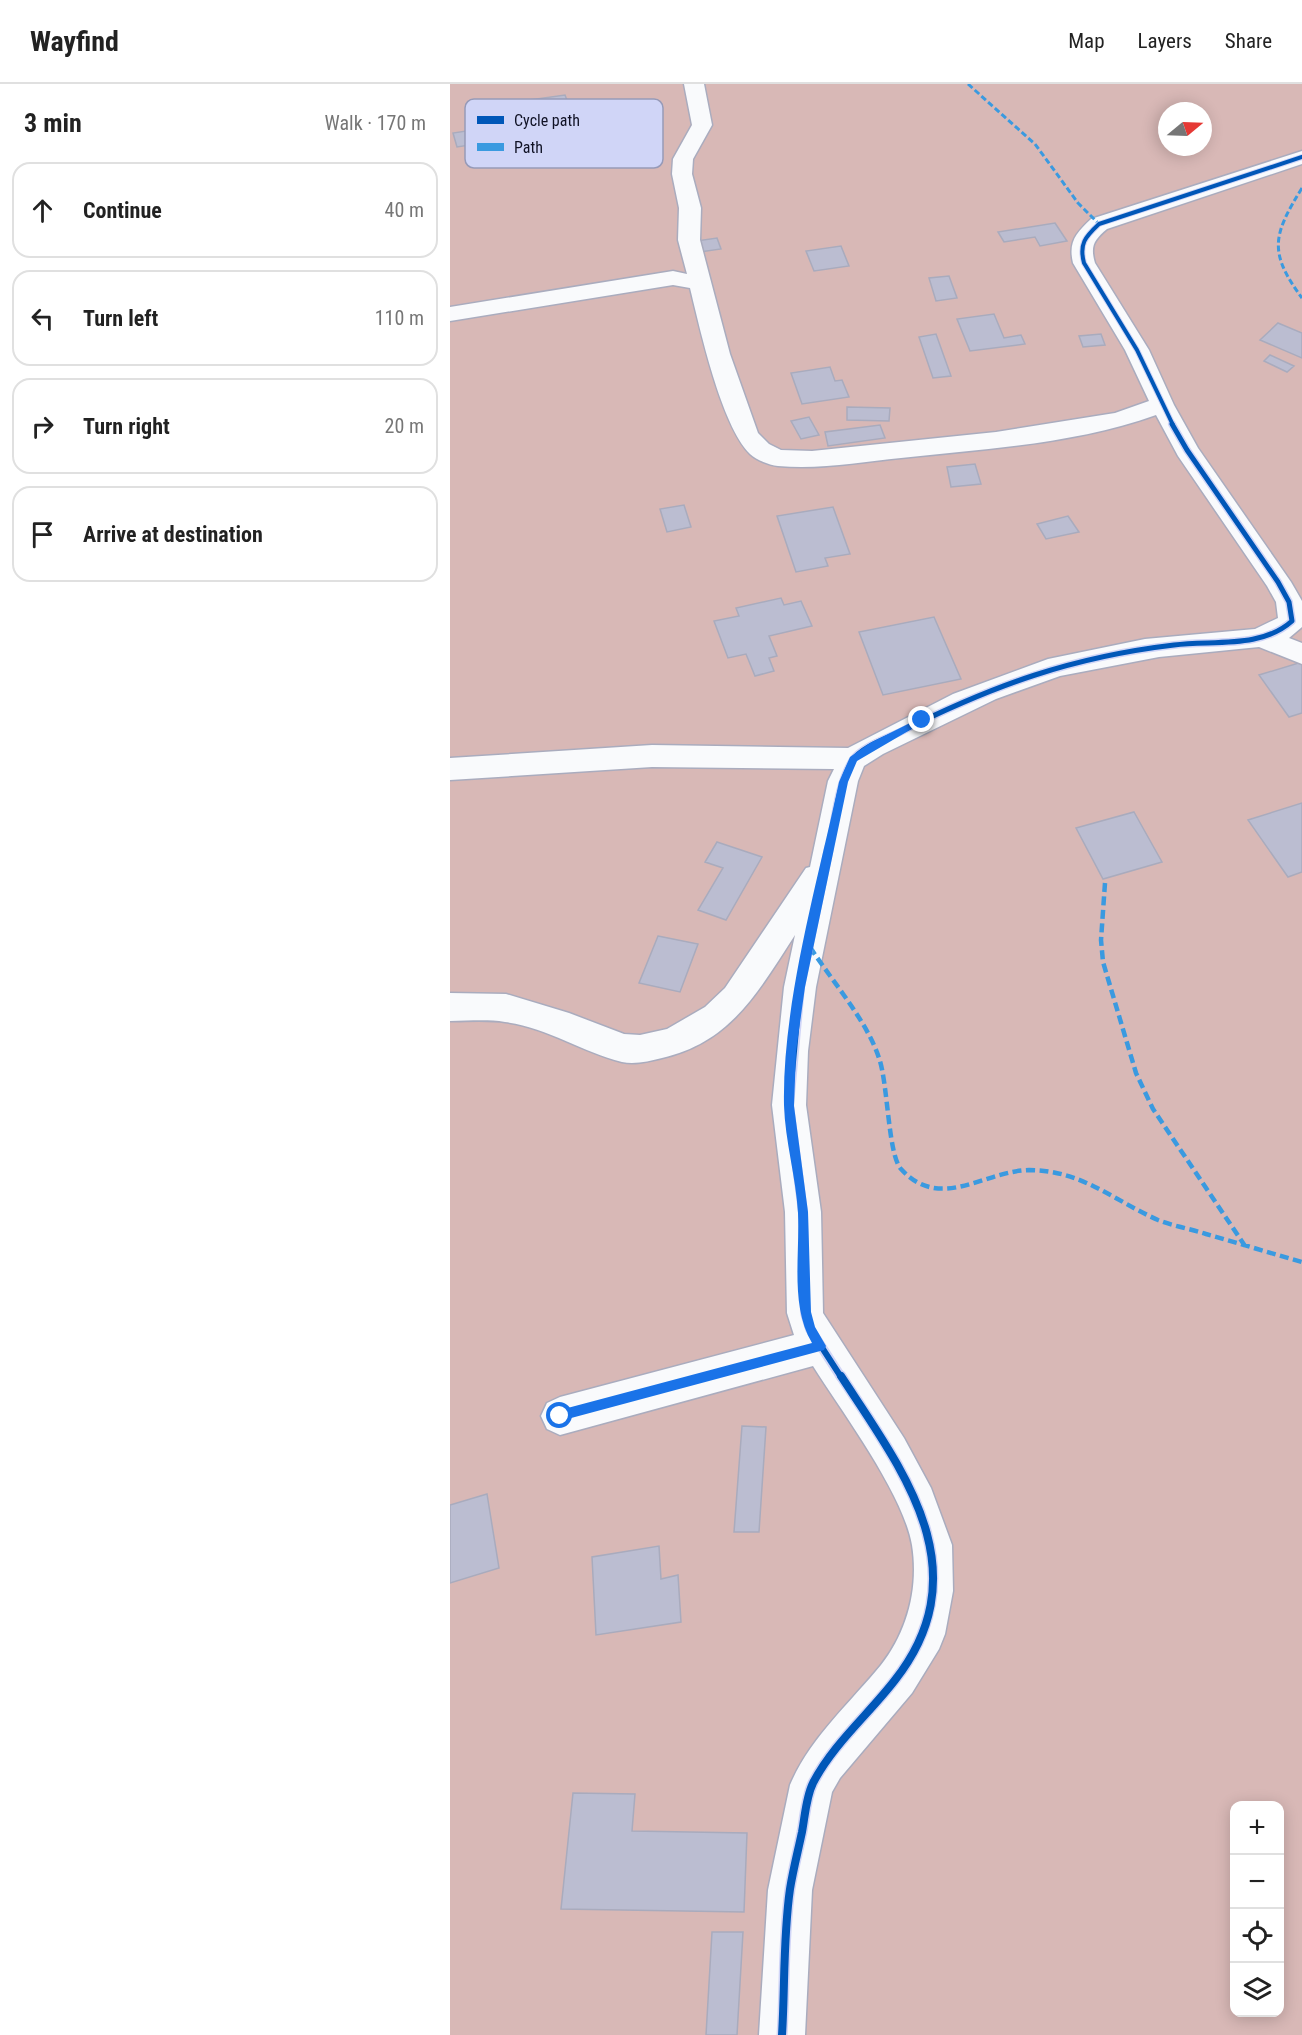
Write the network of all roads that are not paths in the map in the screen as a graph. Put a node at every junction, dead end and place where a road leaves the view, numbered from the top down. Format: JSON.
{"nodes":[{"id":1,"x":694,"y":84,"type":"edge"},
{"id":2,"x":1302,"y":157,"type":"edge"},
{"id":3,"x":701,"y":284,"type":"junction"},
{"id":4,"x":450,"y":314,"type":"edge"},
{"id":5,"x":1162,"y":405,"type":"junction"},
{"id":6,"x":1263,"y":638,"type":"junction"},
{"id":7,"x":1302,"y":654,"type":"edge"},
{"id":8,"x":853,"y":759,"type":"junction"},
{"id":9,"x":450,"y":769,"type":"edge"},
{"id":10,"x":825,"y":865,"type":"junction"},
{"id":11,"x":450,"y":1007,"type":"edge"},
{"id":12,"x":820,"y":1346,"type":"junction"},
{"id":13,"x":560,"y":1416,"type":"dead end"},
{"id":14,"x":782,"y":2035,"type":"edge"}],
"edges":[{"from":1,"to":3,"type":"street"},
{"from":2,"to":5,"type":"street"},
{"from":3,"to":4,"type":"street"},
{"from":3,"to":5,"type":"street"},
{"from":5,"to":6,"type":"street"},
{"from":6,"to":7,"type":"street"},
{"from":6,"to":8,"type":"street"},
{"from":8,"to":9,"type":"street"},
{"from":8,"to":10,"type":"street"},
{"from":10,"to":11,"type":"street"},
{"from":10,"to":12,"type":"street"},
{"from":12,"to":13,"type":"street"},
{"from":12,"to":14,"type":"street"}]}
